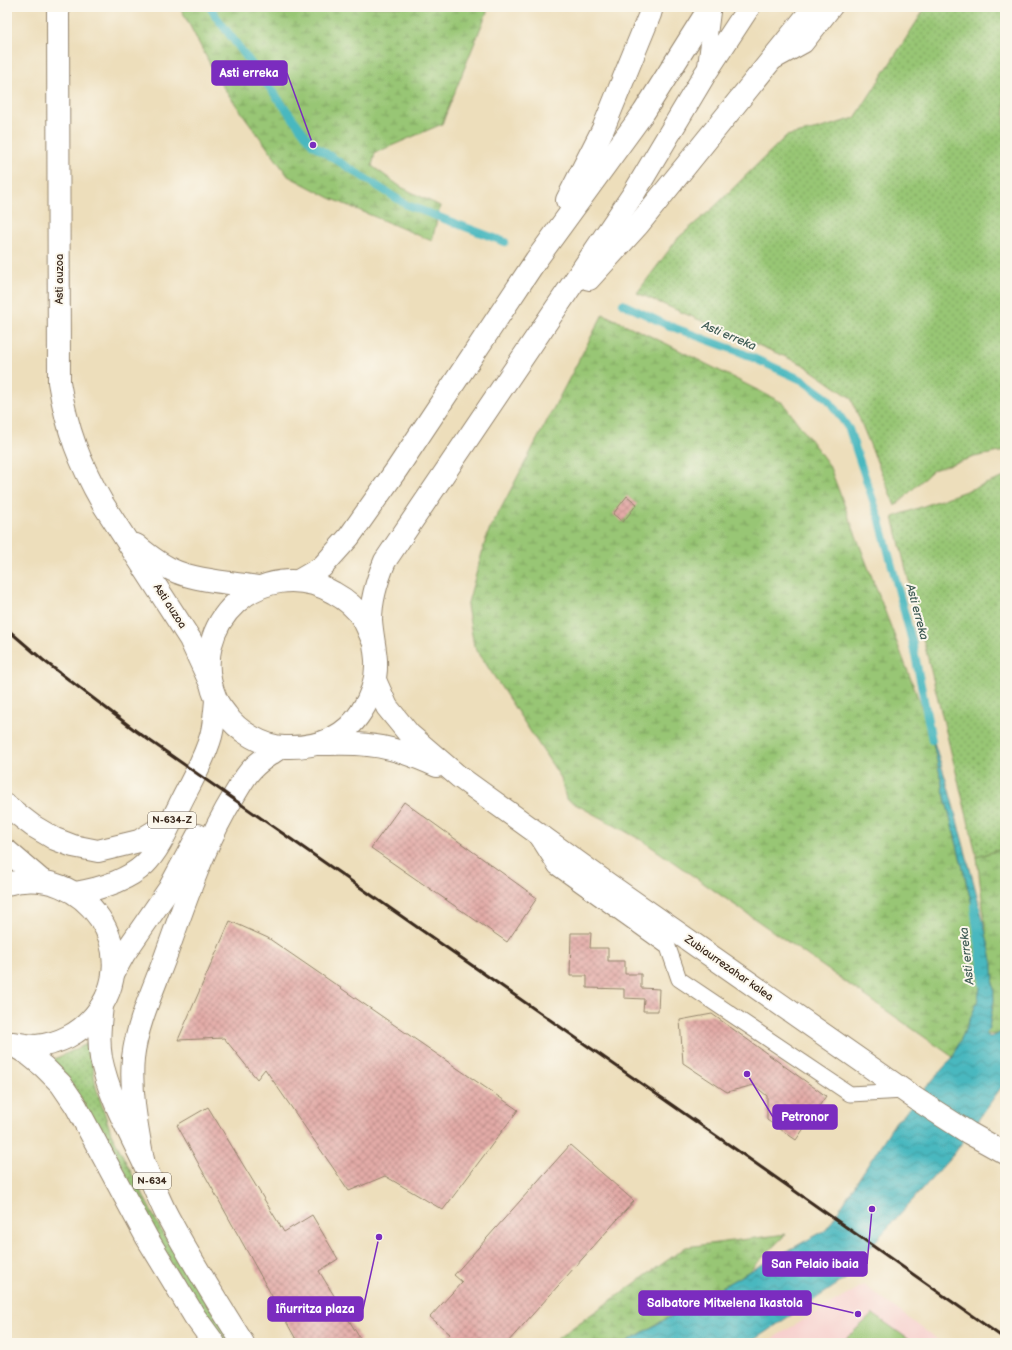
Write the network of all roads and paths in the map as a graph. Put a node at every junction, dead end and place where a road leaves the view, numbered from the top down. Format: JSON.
{"nodes":[{"id":1,"x":58,"y":7,"type":"edge"},
{"id":2,"x":652,"y":7,"type":"edge"},
{"id":3,"x":710,"y":7,"type":"edge"},
{"id":4,"x":713,"y":7,"type":"edge"},
{"id":5,"x":749,"y":7,"type":"edge"},
{"id":6,"x":814,"y":7,"type":"edge"},
{"id":7,"x":834,"y":7,"type":"edge"},
{"id":8,"x":766,"y":67,"type":"junction"},
{"id":9,"x":705,"y":74,"type":"junction"},
{"id":10,"x":536,"y":260,"type":"junction"},
{"id":11,"x":541,"y":331,"type":"junction"},
{"id":12,"x":124,"y":535,"type":"junction"},
{"id":13,"x":298,"y":581,"type":"junction"},
{"id":14,"x":259,"y":587,"type":"junction"},
{"id":15,"x":373,"y":641,"type":"junction"},
{"id":16,"x":375,"y":680,"type":"junction"},
{"id":17,"x":213,"y":690,"type":"junction"},
{"id":18,"x":318,"y":744,"type":"junction"},
{"id":19,"x":280,"y":747,"type":"junction"},
{"id":20,"x":251,"y":770,"type":"junction"},
{"id":21,"x":458,"y":776,"type":"junction"},
{"id":22,"x":7,"y":806,"type":"edge"},
{"id":23,"x":171,"y":821,"type":"junction"},
{"id":24,"x":533,"y":830,"type":"junction"},
{"id":25,"x":7,"y":851,"type":"edge"},
{"id":26,"x":41,"y":880,"type":"junction"},
{"id":27,"x":7,"y":884,"type":"edge"},
{"id":28,"x":75,"y":893,"type":"junction"},
{"id":29,"x":113,"y":974,"type":"junction"},
{"id":30,"x":102,"y":1006,"type":"junction"},
{"id":31,"x":8,"y":1043,"type":"edge"},
{"id":32,"x":910,"y":1095,"type":"junction"},
{"id":33,"x":1005,"y":1153,"type":"edge"},
{"id":34,"x":143,"y":1160,"type":"junction"},
{"id":35,"x":195,"y":1317,"type":"junction"},
{"id":36,"x":207,"y":1343,"type":"edge"},
{"id":37,"x":214,"y":1343,"type":"edge"},
{"id":38,"x":243,"y":1343,"type":"edge"}],
"edges":[{"from":1,"to":12,"type":"main road","name":"Asti auzoa"},
{"from":2,"to":10,"type":"main road"},
{"from":3,"to":10,"type":"main road"},
{"from":4,"to":9,"type":"lane"},
{"from":5,"to":9,"type":"main road"},
{"from":6,"to":8,"type":"main road"},
{"from":7,"to":8,"type":"lane"},
{"from":8,"to":11,"type":"main road"},
{"from":9,"to":11,"type":"main road"},
{"from":10,"to":13,"type":"main road"},
{"from":11,"to":15,"type":"main road"},
{"from":12,"to":14,"type":"main road","name":"Asti auzoa"},
{"from":12,"to":17,"type":"main road","name":"Asti auzoa"},
{"from":13,"to":14,"type":"main road"},
{"from":13,"to":15,"type":"main road"},
{"from":14,"to":17,"type":"main road"},
{"from":15,"to":16,"type":"main road"},
{"from":16,"to":18,"type":"main road"},
{"from":16,"to":21,"type":"main road","name":"Zubiaurrezahar kalea"},
{"from":17,"to":19,"type":"main road","name":"Asti auzoa"},
{"from":17,"to":23,"type":"main road","number":"N-634-Z"},
{"from":18,"to":19,"type":"main road","name":"Asti auzoa"},
{"from":18,"to":21,"type":"main road","name":"Zubiaurrezahar kalea"},
{"from":19,"to":20,"type":"main road"},
{"from":20,"to":29,"type":"main road","number":"N-634-Z"},
{"from":20,"to":34,"type":"main road"},
{"from":21,"to":24,"type":"main road","name":"Zubiaurrezahar kalea"},
{"from":22,"to":23,"type":"main road"},
{"from":23,"to":28,"type":"main road","number":"N-634-Z"},
{"from":24,"to":32,"type":"main road","name":"Zubiaurrezahar kalea"},
{"from":24,"to":32,"type":"lane"},
{"from":25,"to":26,"type":"main road","number":"N-634"},
{"from":26,"to":27,"type":"main road","number":"N-634"},
{"from":26,"to":28,"type":"main road","number":"N-634"},
{"from":28,"to":29,"type":"main road","number":"N-634"},
{"from":29,"to":30,"type":"main road","number":"N-634"},
{"from":30,"to":31,"type":"main road","number":"N-634"},
{"from":30,"to":34,"type":"main road","number":"N-634"},
{"from":31,"to":35,"type":"main road","number":"N-634"},
{"from":32,"to":33,"type":"main road","name":"Zubiaurrezahar kalea"},
{"from":34,"to":38,"type":"main road","number":"N-634"},
{"from":35,"to":36,"type":"main road"},
{"from":35,"to":37,"type":"main road","number":"N-634"}]}
